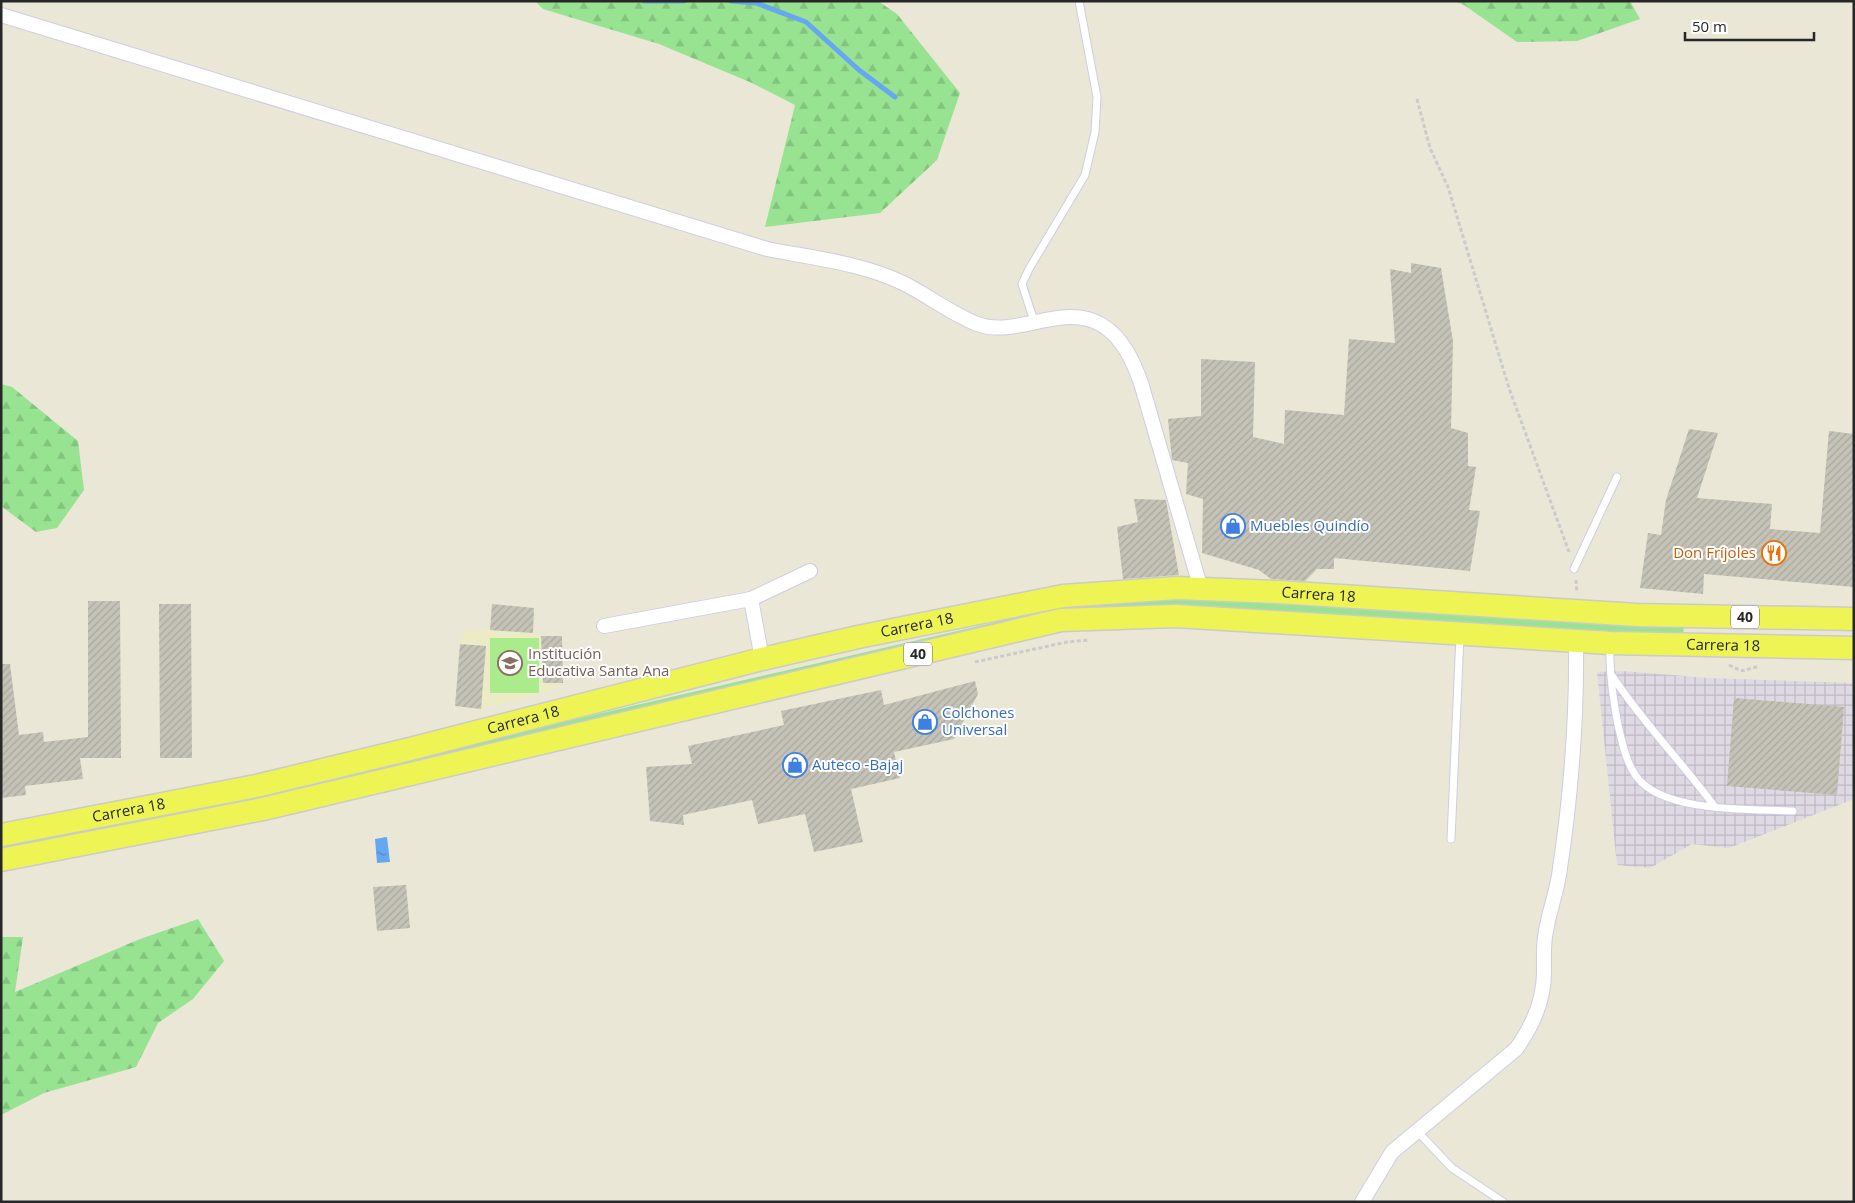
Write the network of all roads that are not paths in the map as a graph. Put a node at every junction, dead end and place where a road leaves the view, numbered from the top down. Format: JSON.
{"nodes":[{"id":1,"x":1079,"y":1,"type":"edge"},
{"id":2,"x":1,"y":15,"type":"edge"},
{"id":3,"x":1034,"y":321,"type":"junction"},
{"id":4,"x":1617,"y":477,"type":"dead end"},
{"id":5,"x":1574,"y":569,"type":"road end"},
{"id":6,"x":810,"y":571,"type":"dead end"},
{"id":7,"x":1200,"y":589,"type":"junction"},
{"id":8,"x":751,"y":599,"type":"junction"},
{"id":9,"x":1854,"y":618,"type":"edge"},
{"id":10,"x":604,"y":626,"type":"dead end"},
{"id":11,"x":1460,"y":633,"type":"junction"},
{"id":12,"x":1576,"y":641,"type":"junction"},
{"id":13,"x":1610,"y":643,"type":"junction"},
{"id":14,"x":1854,"y":648,"type":"edge"},
{"id":15,"x":762,"y":659,"type":"junction"},
{"id":16,"x":1611,"y":674,"type":"junction"},
{"id":17,"x":1715,"y":807,"type":"junction"},
{"id":18,"x":1793,"y":811,"type":"dead end"},
{"id":19,"x":1,"y":836,"type":"edge"},
{"id":20,"x":1451,"y":839,"type":"dead end"},
{"id":21,"x":1,"y":860,"type":"edge"},
{"id":22,"x":1418,"y":1132,"type":"junction"},
{"id":23,"x":1362,"y":1202,"type":"edge"},
{"id":24,"x":1503,"y":1202,"type":"edge"}],
"edges":[{"from":1,"to":3,"type":"lane"},
{"from":2,"to":3,"type":"street"},
{"from":3,"to":7,"type":"street"},
{"from":4,"to":5,"type":"lane"},
{"from":6,"to":8,"type":"street"},
{"from":7,"to":9,"type":"main road","name":"Carrera 18","number":"40"},
{"from":7,"to":15,"type":"main road","name":"Carrera 18","number":"40"},
{"from":8,"to":10,"type":"street"},
{"from":8,"to":15,"type":"street"},
{"from":11,"to":12,"type":"main road","name":"Carrera 18","number":"40"},
{"from":11,"to":20,"type":"lane"},
{"from":11,"to":21,"type":"main road","name":"Carrera 18","number":"40"},
{"from":12,"to":13,"type":"main road","name":"Carrera 18","number":"40"},
{"from":12,"to":22,"type":"street"},
{"from":13,"to":14,"type":"main road","name":"Carrera 18","number":"40"},
{"from":13,"to":16,"type":"lane"},
{"from":15,"to":19,"type":"main road","name":"Carrera 18","number":"40"},
{"from":16,"to":17,"type":"lane"},
{"from":16,"to":17,"type":"lane"},
{"from":17,"to":18,"type":"lane"},
{"from":22,"to":23,"type":"street"},
{"from":22,"to":24,"type":"lane"}]}
